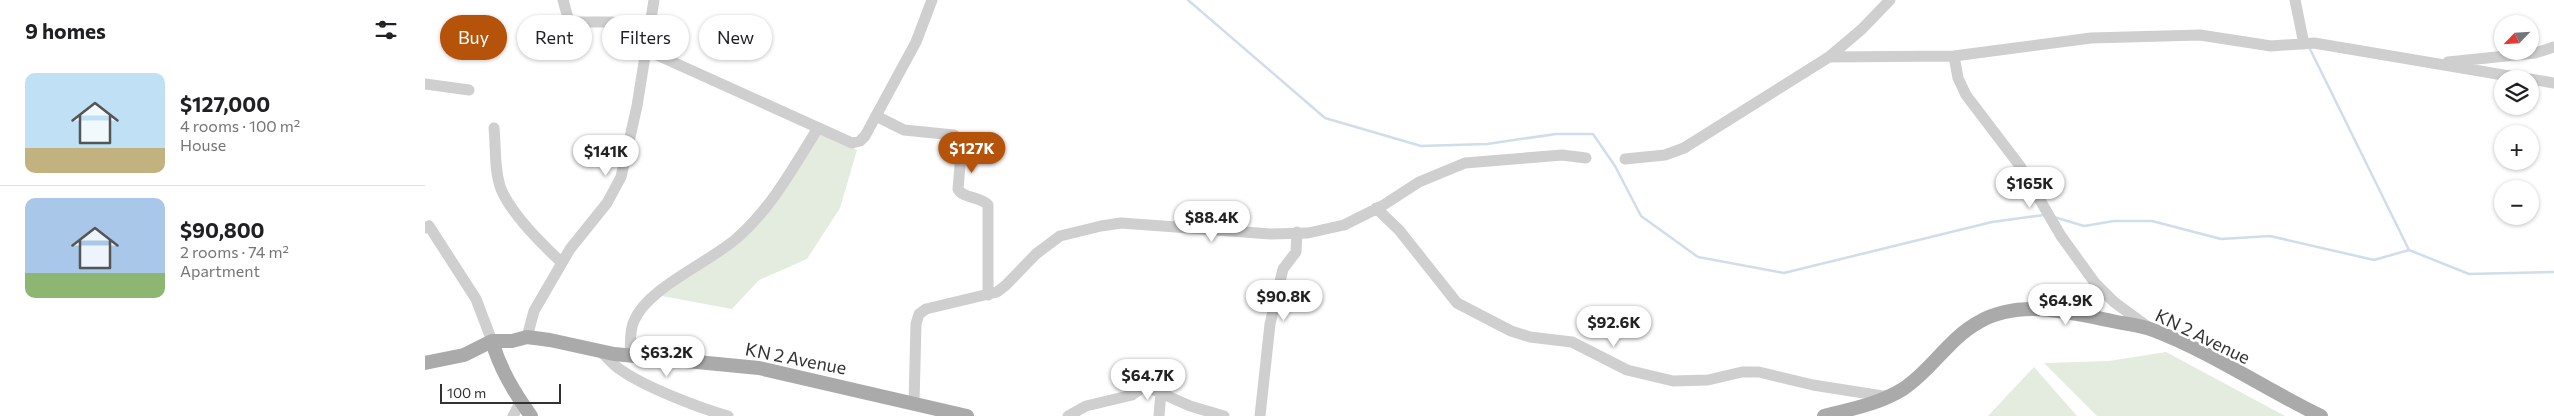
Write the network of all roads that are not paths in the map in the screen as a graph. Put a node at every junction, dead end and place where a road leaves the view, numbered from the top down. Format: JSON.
{"nodes":[{"id":1,"x":563,"y":0,"type":"edge"},
{"id":2,"x":654,"y":0,"type":"edge"},
{"id":3,"x":933,"y":0,"type":"edge"},
{"id":4,"x":1890,"y":0,"type":"edge"},
{"id":5,"x":2295,"y":0,"type":"edge"},
{"id":6,"x":651,"y":15,"type":"edge"},
{"id":7,"x":602,"y":22,"type":"edge"},
{"id":8,"x":2305,"y":44,"type":"junction"},
{"id":9,"x":2554,"y":47,"type":"edge"},
{"id":10,"x":1954,"y":56,"type":"junction"},
{"id":11,"x":1829,"y":57,"type":"junction"},
{"id":12,"x":644,"y":60,"type":"edge"},
{"id":13,"x":668,"y":60,"type":"edge"},
{"id":14,"x":2434,"y":63,"type":"junction"},
{"id":15,"x":2494,"y":73,"type":"edge"},
{"id":16,"x":2539,"y":81,"type":"edge"},
{"id":17,"x":2554,"y":83,"type":"edge"},
{"id":18,"x":425,"y":84,"type":"edge"},
{"id":19,"x":469,"y":90,"type":"dead end"},
{"id":20,"x":876,"y":116,"type":"junction"},
{"id":21,"x":494,"y":128,"type":"dead end"},
{"id":22,"x":818,"y":128,"type":"junction"},
{"id":23,"x":1586,"y":158,"type":"dead end"},
{"id":24,"x":1625,"y":159,"type":"dead end"},
{"id":25,"x":1376,"y":208,"type":"junction"},
{"id":26,"x":425,"y":228,"type":"edge"},
{"id":27,"x":1297,"y":232,"type":"junction"},
{"id":28,"x":562,"y":263,"type":"junction"},
{"id":29,"x":988,"y":295,"type":"junction"},
{"id":30,"x":2152,"y":330,"type":"junction"},
{"id":31,"x":527,"y":337,"type":"junction"},
{"id":32,"x":492,"y":341,"type":"junction"},
{"id":33,"x":601,"y":352,"type":"junction"},
{"id":34,"x":630,"y":355,"type":"junction"},
{"id":35,"x":431,"y":362,"type":"edge"},
{"id":36,"x":425,"y":371,"type":"edge"},
{"id":37,"x":1161,"y":392,"type":"junction"},
{"id":38,"x":1889,"y":397,"type":"junction"},
{"id":39,"x":914,"y":403,"type":"junction"},
{"id":40,"x":516,"y":412,"type":"edge"},
{"id":41,"x":531,"y":416,"type":"edge"},
{"id":42,"x":728,"y":416,"type":"edge"},
{"id":43,"x":967,"y":416,"type":"edge"},
{"id":44,"x":1068,"y":416,"type":"edge"},
{"id":45,"x":1159,"y":416,"type":"edge"},
{"id":46,"x":1224,"y":416,"type":"edge"},
{"id":47,"x":1260,"y":416,"type":"edge"},
{"id":48,"x":1824,"y":416,"type":"edge"},
{"id":49,"x":2321,"y":416,"type":"edge"}],
"edges":[{"from":1,"to":7,"type":"street"},
{"from":2,"to":6,"type":"street"},
{"from":3,"to":20,"type":"street"},
{"from":4,"to":11,"type":"street"},
{"from":5,"to":8,"type":"street"},
{"from":8,"to":10,"type":"street"},
{"from":8,"to":14,"type":"street"},
{"from":9,"to":14,"type":"street"},
{"from":10,"to":11,"type":"street"},
{"from":10,"to":30,"type":"street"},
{"from":11,"to":24,"type":"street"},
{"from":12,"to":28,"type":"street"},
{"from":13,"to":22,"type":"street"},
{"from":14,"to":15,"type":"street"},
{"from":16,"to":17,"type":"street"},
{"from":18,"to":19,"type":"street"},
{"from":20,"to":22,"type":"street"},
{"from":20,"to":29,"type":"street"},
{"from":21,"to":28,"type":"street"},
{"from":22,"to":34,"type":"street"},
{"from":23,"to":25,"type":"street"},
{"from":25,"to":27,"type":"street"},
{"from":25,"to":38,"type":"street"},
{"from":26,"to":32,"type":"street"},
{"from":27,"to":29,"type":"street"},
{"from":27,"to":47,"type":"street"},
{"from":28,"to":31,"type":"street"},
{"from":29,"to":39,"type":"street"},
{"from":30,"to":38,"type":"main road","name":"KN 2 Avenue"},
{"from":30,"to":49,"type":"main road","name":"KN 2 Avenue"},
{"from":31,"to":32,"type":"main road","name":"KN 2 Avenue"},
{"from":31,"to":33,"type":"main road","name":"KN 2 Avenue"},
{"from":32,"to":35,"type":"main road"},
{"from":32,"to":40,"type":"main road"},
{"from":33,"to":34,"type":"main road","name":"KN 2 Avenue"},
{"from":33,"to":42,"type":"street"},
{"from":34,"to":39,"type":"main road","name":"KN 2 Avenue"},
{"from":35,"to":36,"type":"street"},
{"from":37,"to":44,"type":"street"},
{"from":37,"to":45,"type":"street"},
{"from":37,"to":46,"type":"street"},
{"from":38,"to":48,"type":"main road","name":"KN 2 Avenue"},
{"from":39,"to":43,"type":"main road","name":"KN 2 Avenue"},
{"from":40,"to":41,"type":"main road"}]}
